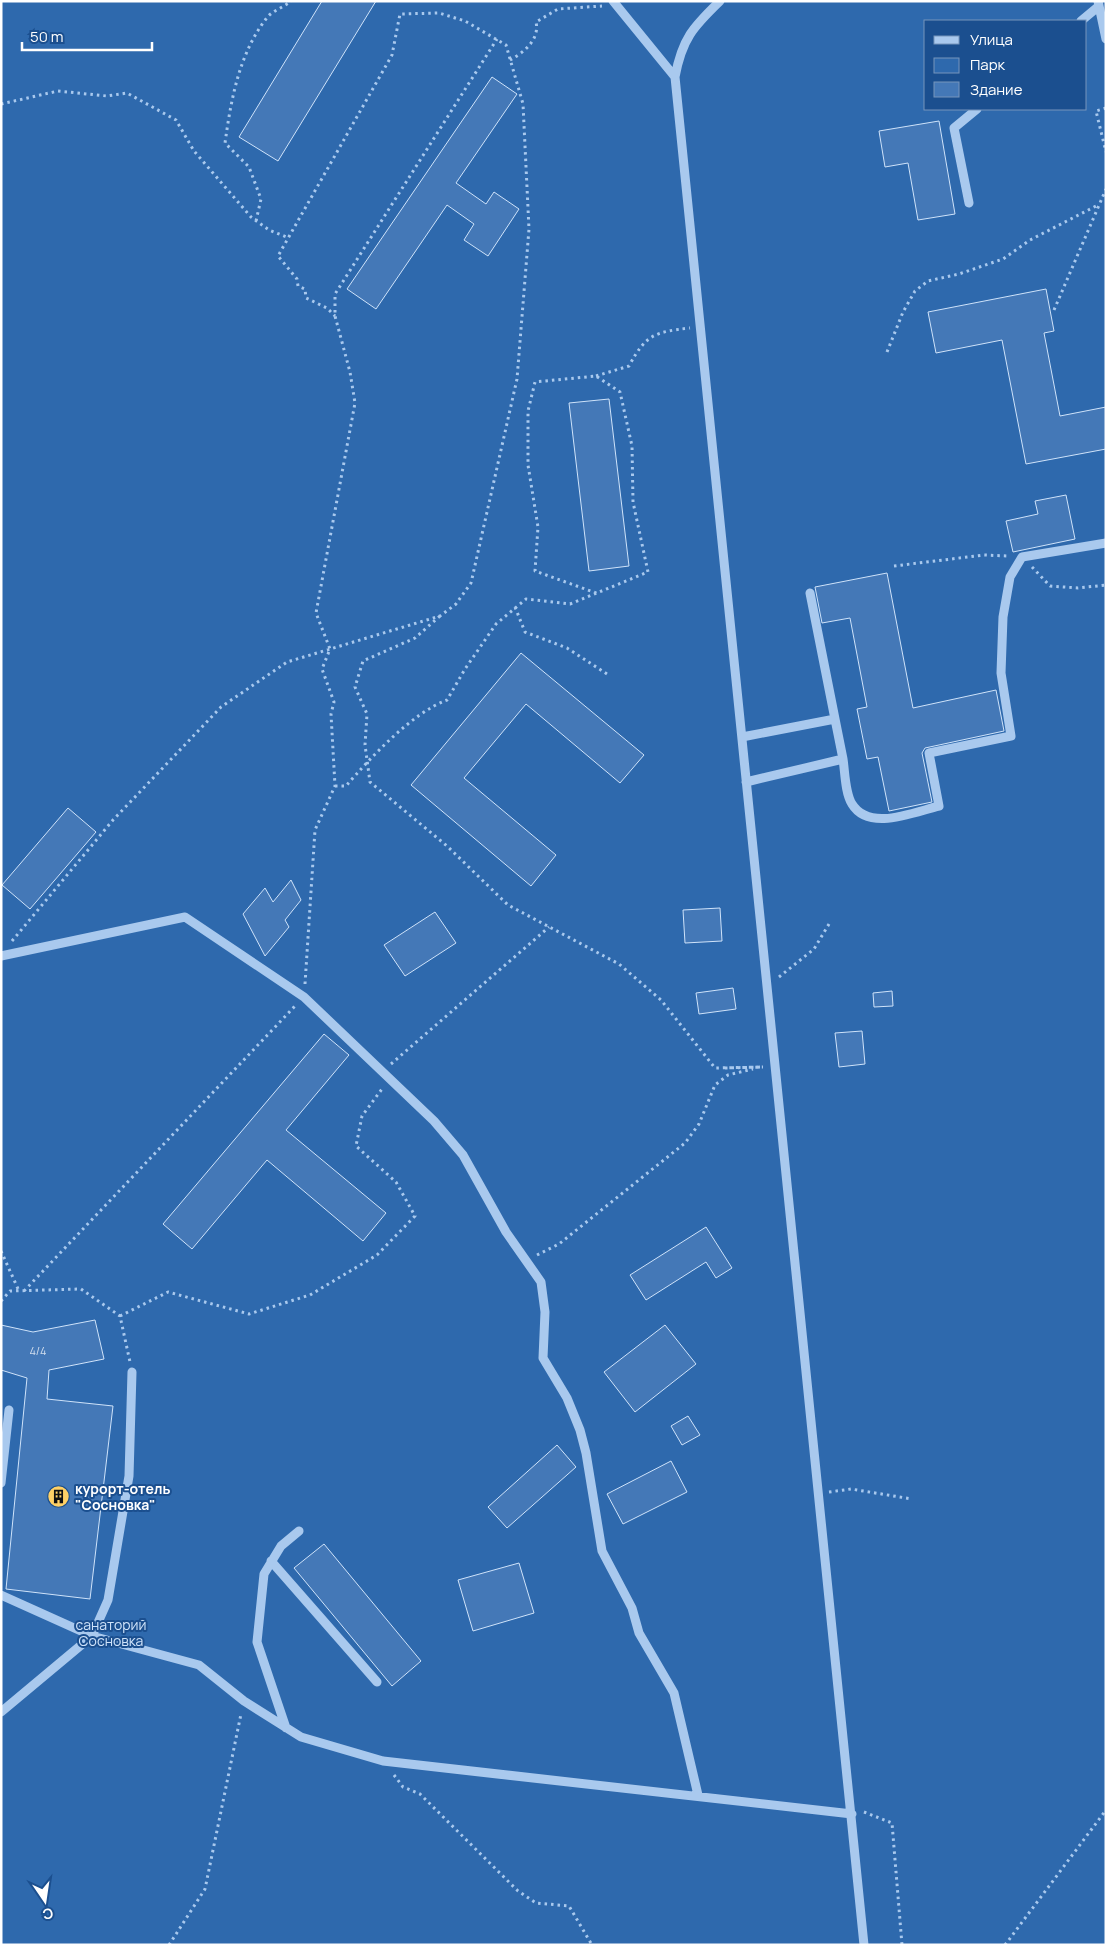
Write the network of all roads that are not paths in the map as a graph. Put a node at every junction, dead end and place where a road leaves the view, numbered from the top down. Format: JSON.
{"nodes":[{"id":1,"x":720,"y":1,"type":"edge"},
{"id":2,"x":615,"y":3,"type":"edge"},
{"id":3,"x":1099,"y":4,"type":"edge"},
{"id":4,"x":1082,"y":20,"type":"edge"},
{"id":5,"x":1105,"y":35,"type":"edge"},
{"id":6,"x":675,"y":77,"type":"junction"},
{"id":7,"x":976,"y":110,"type":"edge"},
{"id":8,"x":969,"y":203,"type":"dead end"},
{"id":9,"x":1106,"y":542,"type":"edge"},
{"id":10,"x":810,"y":593,"type":"dead end"},
{"id":11,"x":835,"y":720,"type":"junction"},
{"id":12,"x":742,"y":737,"type":"junction"},
{"id":13,"x":843,"y":759,"type":"junction"},
{"id":14,"x":746,"y":782,"type":"junction"},
{"id":15,"x":1,"y":956,"type":"edge"},
{"id":16,"x":132,"y":1372,"type":"road end"},
{"id":17,"x":9,"y":1410,"type":"dead end"},
{"id":18,"x":1,"y":1483,"type":"edge"},
{"id":19,"x":299,"y":1531,"type":"dead end"},
{"id":20,"x":271,"y":1562,"type":"junction"},
{"id":21,"x":1,"y":1595,"type":"edge"},
{"id":22,"x":92,"y":1636,"type":"junction"},
{"id":23,"x":377,"y":1682,"type":"dead end"},
{"id":24,"x":1,"y":1712,"type":"edge"},
{"id":25,"x":286,"y":1728,"type":"junction"},
{"id":26,"x":698,"y":1796,"type":"junction"},
{"id":27,"x":851,"y":1810,"type":"junction"},
{"id":28,"x":864,"y":1945,"type":"edge"}],
"edges":[{"from":1,"to":6,"type":"street"},
{"from":2,"to":6,"type":"street"},
{"from":3,"to":4,"type":"street"},
{"from":3,"to":5,"type":"street"},
{"from":6,"to":12,"type":"street"},
{"from":7,"to":8,"type":"street"},
{"from":9,"to":13,"type":"street"},
{"from":10,"to":11,"type":"street"},
{"from":11,"to":12,"type":"street"},
{"from":11,"to":13,"type":"street"},
{"from":12,"to":14,"type":"street"},
{"from":13,"to":14,"type":"street"},
{"from":14,"to":27,"type":"street"},
{"from":15,"to":26,"type":"street"},
{"from":16,"to":22,"type":"street"},
{"from":17,"to":18,"type":"street"},
{"from":19,"to":20,"type":"street"},
{"from":20,"to":23,"type":"street"},
{"from":20,"to":25,"type":"street"},
{"from":21,"to":22,"type":"street"},
{"from":22,"to":24,"type":"street"},
{"from":22,"to":25,"type":"street"},
{"from":25,"to":26,"type":"street"},
{"from":26,"to":27,"type":"street"},
{"from":27,"to":28,"type":"street"}]}
